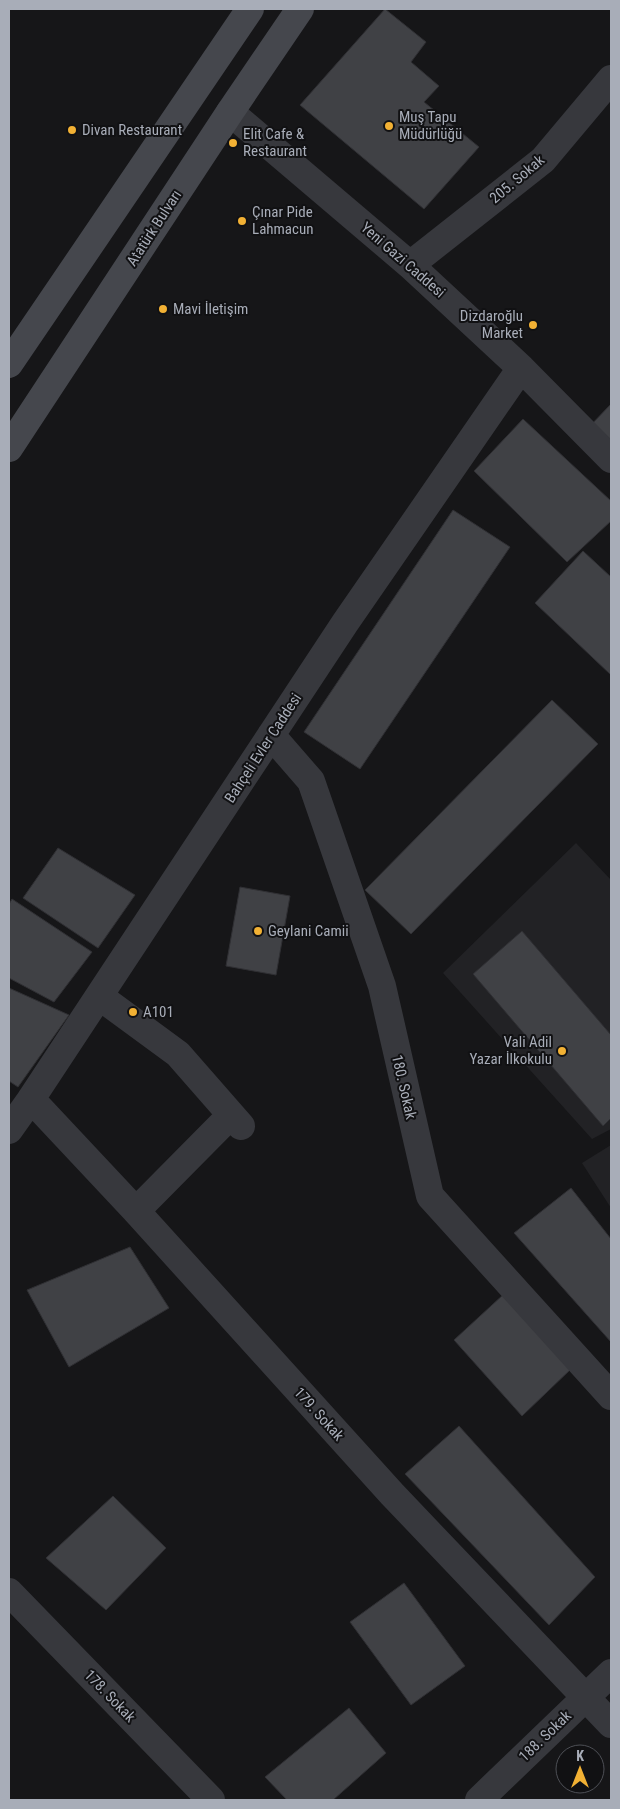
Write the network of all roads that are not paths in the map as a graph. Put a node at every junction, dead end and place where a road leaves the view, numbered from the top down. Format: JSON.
{"nodes":[{"id":1,"x":250,"y":9,"type":"edge"},
{"id":2,"x":300,"y":9,"type":"edge"},
{"id":3,"x":611,"y":79,"type":"edge"},
{"id":4,"x":602,"y":106,"type":"edge"},
{"id":5,"x":230,"y":112,"type":"junction"},
{"id":6,"x":410,"y":265,"type":"junction"},
{"id":7,"x":9,"y":364,"type":"edge"},
{"id":8,"x":521,"y":368,"type":"junction"},
{"id":9,"x":9,"y":448,"type":"edge"},
{"id":10,"x":611,"y":459,"type":"edge"},
{"id":11,"x":271,"y":735,"type":"junction"},
{"id":12,"x":99,"y":996,"type":"junction"},
{"id":13,"x":31,"y":1099,"type":"junction"},
{"id":14,"x":9,"y":1130,"type":"edge"},
{"id":15,"x":136,"y":1210,"type":"junction"},
{"id":16,"x":611,"y":1396,"type":"edge"},
{"id":17,"x":9,"y":1592,"type":"edge"},
{"id":18,"x":611,"y":1672,"type":"edge"},
{"id":19,"x":585,"y":1696,"type":"junction"},
{"id":20,"x":611,"y":1724,"type":"edge"},
{"id":21,"x":211,"y":1800,"type":"edge"},
{"id":22,"x":479,"y":1800,"type":"edge"}],
"edges":[{"from":1,"to":7,"type":"main road"},
{"from":2,"to":5,"type":"main road","name":"Atatürk Bulvarı"},
{"from":3,"to":4,"type":"street","name":"205. Sokak"},
{"from":4,"to":6,"type":"street","name":"205. Sokak"},
{"from":5,"to":6,"type":"street","name":"Yeni Gazi Caddesi"},
{"from":5,"to":9,"type":"main road","name":"Atatürk Bulvarı"},
{"from":6,"to":8,"type":"street","name":"Yeni Gazi Caddesi"},
{"from":8,"to":10,"type":"street","name":"Yeni Gazi Caddesi"},
{"from":8,"to":11,"type":"street","name":"Bahçeli Evler Caddesi"},
{"from":11,"to":12,"type":"street","name":"Bahçeli Evler Caddesi"},
{"from":11,"to":16,"type":"street","name":"180. Sokak"},
{"from":12,"to":13,"type":"street","name":"Bahçeli Evler Caddesi"},
{"from":12,"to":15,"type":"street"},
{"from":13,"to":14,"type":"street","name":"Bahçeli Evler Caddesi"},
{"from":13,"to":15,"type":"street","name":"179. Sokak"},
{"from":15,"to":19,"type":"street","name":"179. Sokak"},
{"from":17,"to":21,"type":"street","name":"178. Sokak"},
{"from":18,"to":19,"type":"street","name":"188. Sokak"},
{"from":19,"to":20,"type":"street","name":"179. Sokak"},
{"from":19,"to":22,"type":"street","name":"188. Sokak"}]}
